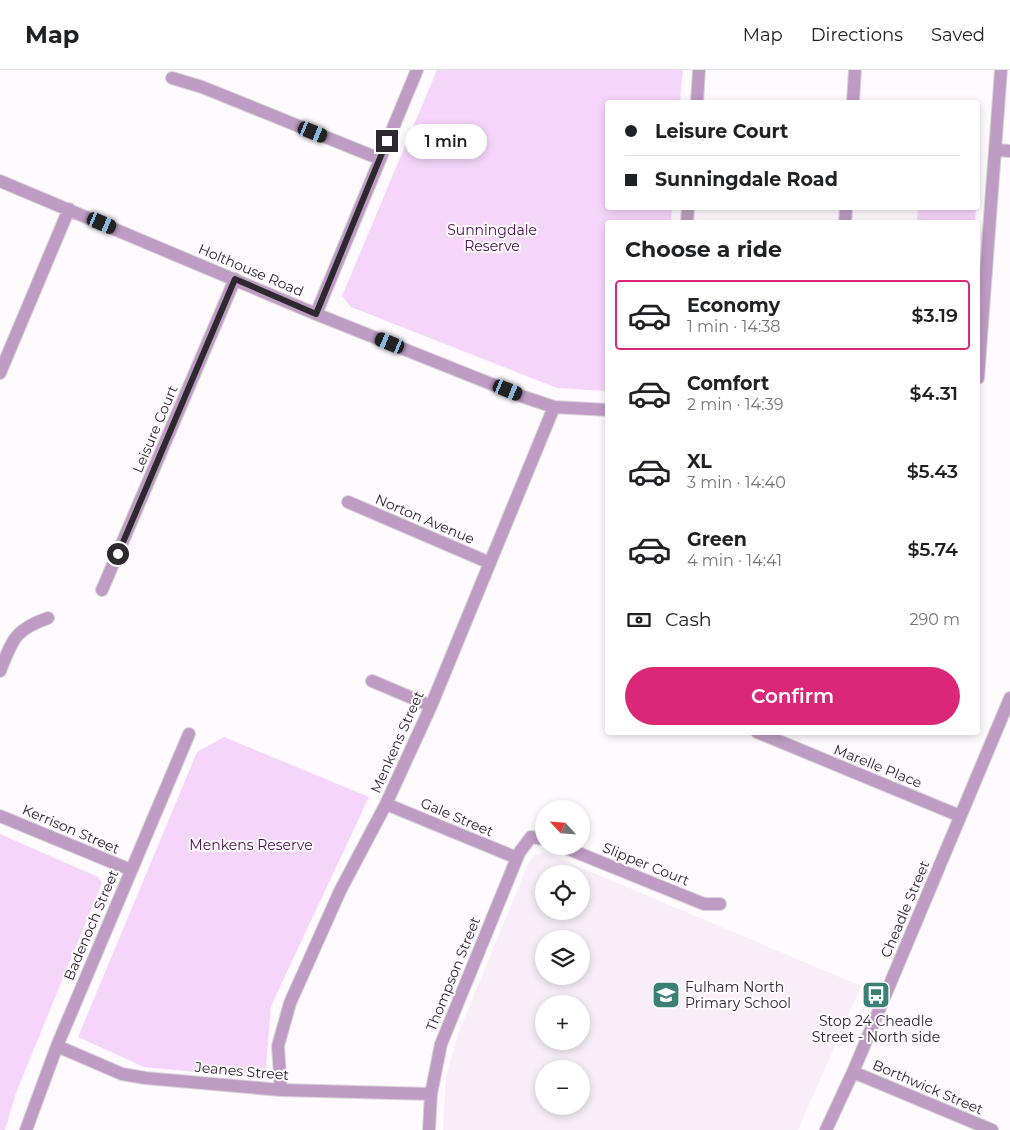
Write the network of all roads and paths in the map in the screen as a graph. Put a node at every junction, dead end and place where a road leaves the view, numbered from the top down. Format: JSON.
{"nodes":[{"id":1,"x":417,"y":70,"type":"edge"},
{"id":2,"x":699,"y":70,"type":"edge"},
{"id":3,"x":855,"y":70,"type":"edge"},
{"id":4,"x":1001,"y":70,"type":"edge"},
{"id":5,"x":172,"y":78,"type":"dead end"},
{"id":6,"x":697,"y":100,"type":"edge"},
{"id":7,"x":853,"y":100,"type":"edge"},
{"id":8,"x":995,"y":150,"type":"junction"},
{"id":9,"x":1010,"y":151,"type":"edge"},
{"id":10,"x":380,"y":159,"type":"junction"},
{"id":11,"x":0,"y":180,"type":"edge"},
{"id":12,"x":68,"y":209,"type":"junction"},
{"id":13,"x":235,"y":279,"type":"junction"},
{"id":14,"x":316,"y":314,"type":"junction"},
{"id":15,"x":6,"y":344,"type":"edge"},
{"id":16,"x":980,"y":351,"type":"edge"},
{"id":17,"x":0,"y":373,"type":"edge"},
{"id":18,"x":554,"y":407,"type":"junction"},
{"id":19,"x":605,"y":410,"type":"edge"},
{"id":20,"x":348,"y":502,"type":"dead end"},
{"id":21,"x":490,"y":562,"type":"junction"},
{"id":22,"x":102,"y":590,"type":"dead end"},
{"id":23,"x":48,"y":618,"type":"dead end"},
{"id":24,"x":0,"y":672,"type":"edge"},
{"id":25,"x":372,"y":681,"type":"dead end"},
{"id":26,"x":1010,"y":698,"type":"edge"},
{"id":27,"x":431,"y":706,"type":"junction"},
{"id":28,"x":188,"y":734,"type":"dead end"},
{"id":29,"x":764,"y":735,"type":"edge"},
{"id":30,"x":386,"y":804,"type":"junction"},
{"id":31,"x":0,"y":816,"type":"edge"},
{"id":32,"x":960,"y":816,"type":"junction"},
{"id":33,"x":535,"y":841,"type":"edge"},
{"id":34,"x":583,"y":855,"type":"edge"},
{"id":35,"x":517,"y":858,"type":"junction"},
{"id":36,"x":131,"y":870,"type":"junction"},
{"id":37,"x":720,"y":904,"type":"dead end"},
{"id":38,"x":57,"y":1046,"type":"junction"},
{"id":39,"x":853,"y":1072,"type":"junction"},
{"id":40,"x":281,"y":1090,"type":"junction"},
{"id":41,"x":431,"y":1094,"type":"junction"},
{"id":42,"x":26,"y":1130,"type":"edge"},
{"id":43,"x":429,"y":1130,"type":"edge"},
{"id":44,"x":826,"y":1130,"type":"edge"},
{"id":45,"x":992,"y":1130,"type":"edge"}],
"edges":[{"from":1,"to":10,"type":"street"},
{"from":2,"to":6,"type":"street"},
{"from":3,"to":7,"type":"street"},
{"from":4,"to":8,"type":"street"},
{"from":5,"to":10,"type":"street"},
{"from":8,"to":9,"type":"street"},
{"from":8,"to":16,"type":"street"},
{"from":10,"to":14,"type":"street"},
{"from":11,"to":12,"type":"street","name":"Holthouse Road"},
{"from":12,"to":13,"type":"street","name":"Holthouse Road"},
{"from":12,"to":15,"type":"street"},
{"from":13,"to":14,"type":"street","name":"Holthouse Road"},
{"from":13,"to":22,"type":"street","name":"Leisure Court"},
{"from":14,"to":18,"type":"street","name":"Holthouse Road"},
{"from":15,"to":17,"type":"street"},
{"from":18,"to":19,"type":"street","name":"Holthouse Road"},
{"from":18,"to":21,"type":"street","name":"Menkens Street"},
{"from":20,"to":21,"type":"street","name":"Norton Avenue"},
{"from":21,"to":27,"type":"street","name":"Menkens Street"},
{"from":23,"to":24,"type":"street"},
{"from":25,"to":27,"type":"street"},
{"from":26,"to":32,"type":"street","name":"Cheadle Street"},
{"from":27,"to":30,"type":"street","name":"Menkens Street"},
{"from":28,"to":36,"type":"street","name":"Badenoch Street"},
{"from":29,"to":32,"type":"street","name":"Marelle Place"},
{"from":30,"to":35,"type":"street","name":"Gale Street"},
{"from":30,"to":40,"type":"street","name":"Menkens Street"},
{"from":31,"to":36,"type":"street","name":"Kerrison Street"},
{"from":32,"to":39,"type":"street","name":"Cheadle Street"},
{"from":33,"to":35,"type":"street","name":"Thompson Street"},
{"from":34,"to":37,"type":"street","name":"Slipper Court"},
{"from":35,"to":41,"type":"street","name":"Thompson Street"},
{"from":36,"to":38,"type":"street","name":"Badenoch Street"},
{"from":38,"to":40,"type":"street","name":"Jeanes Street"},
{"from":38,"to":42,"type":"street","name":"Badenoch Street"},
{"from":39,"to":44,"type":"street","name":"Cheadle Street"},
{"from":39,"to":45,"type":"street","name":"Borthwick Street"},
{"from":40,"to":41,"type":"street","name":"Jeanes Street"},
{"from":41,"to":43,"type":"street","name":"Thompson Street"}]}
